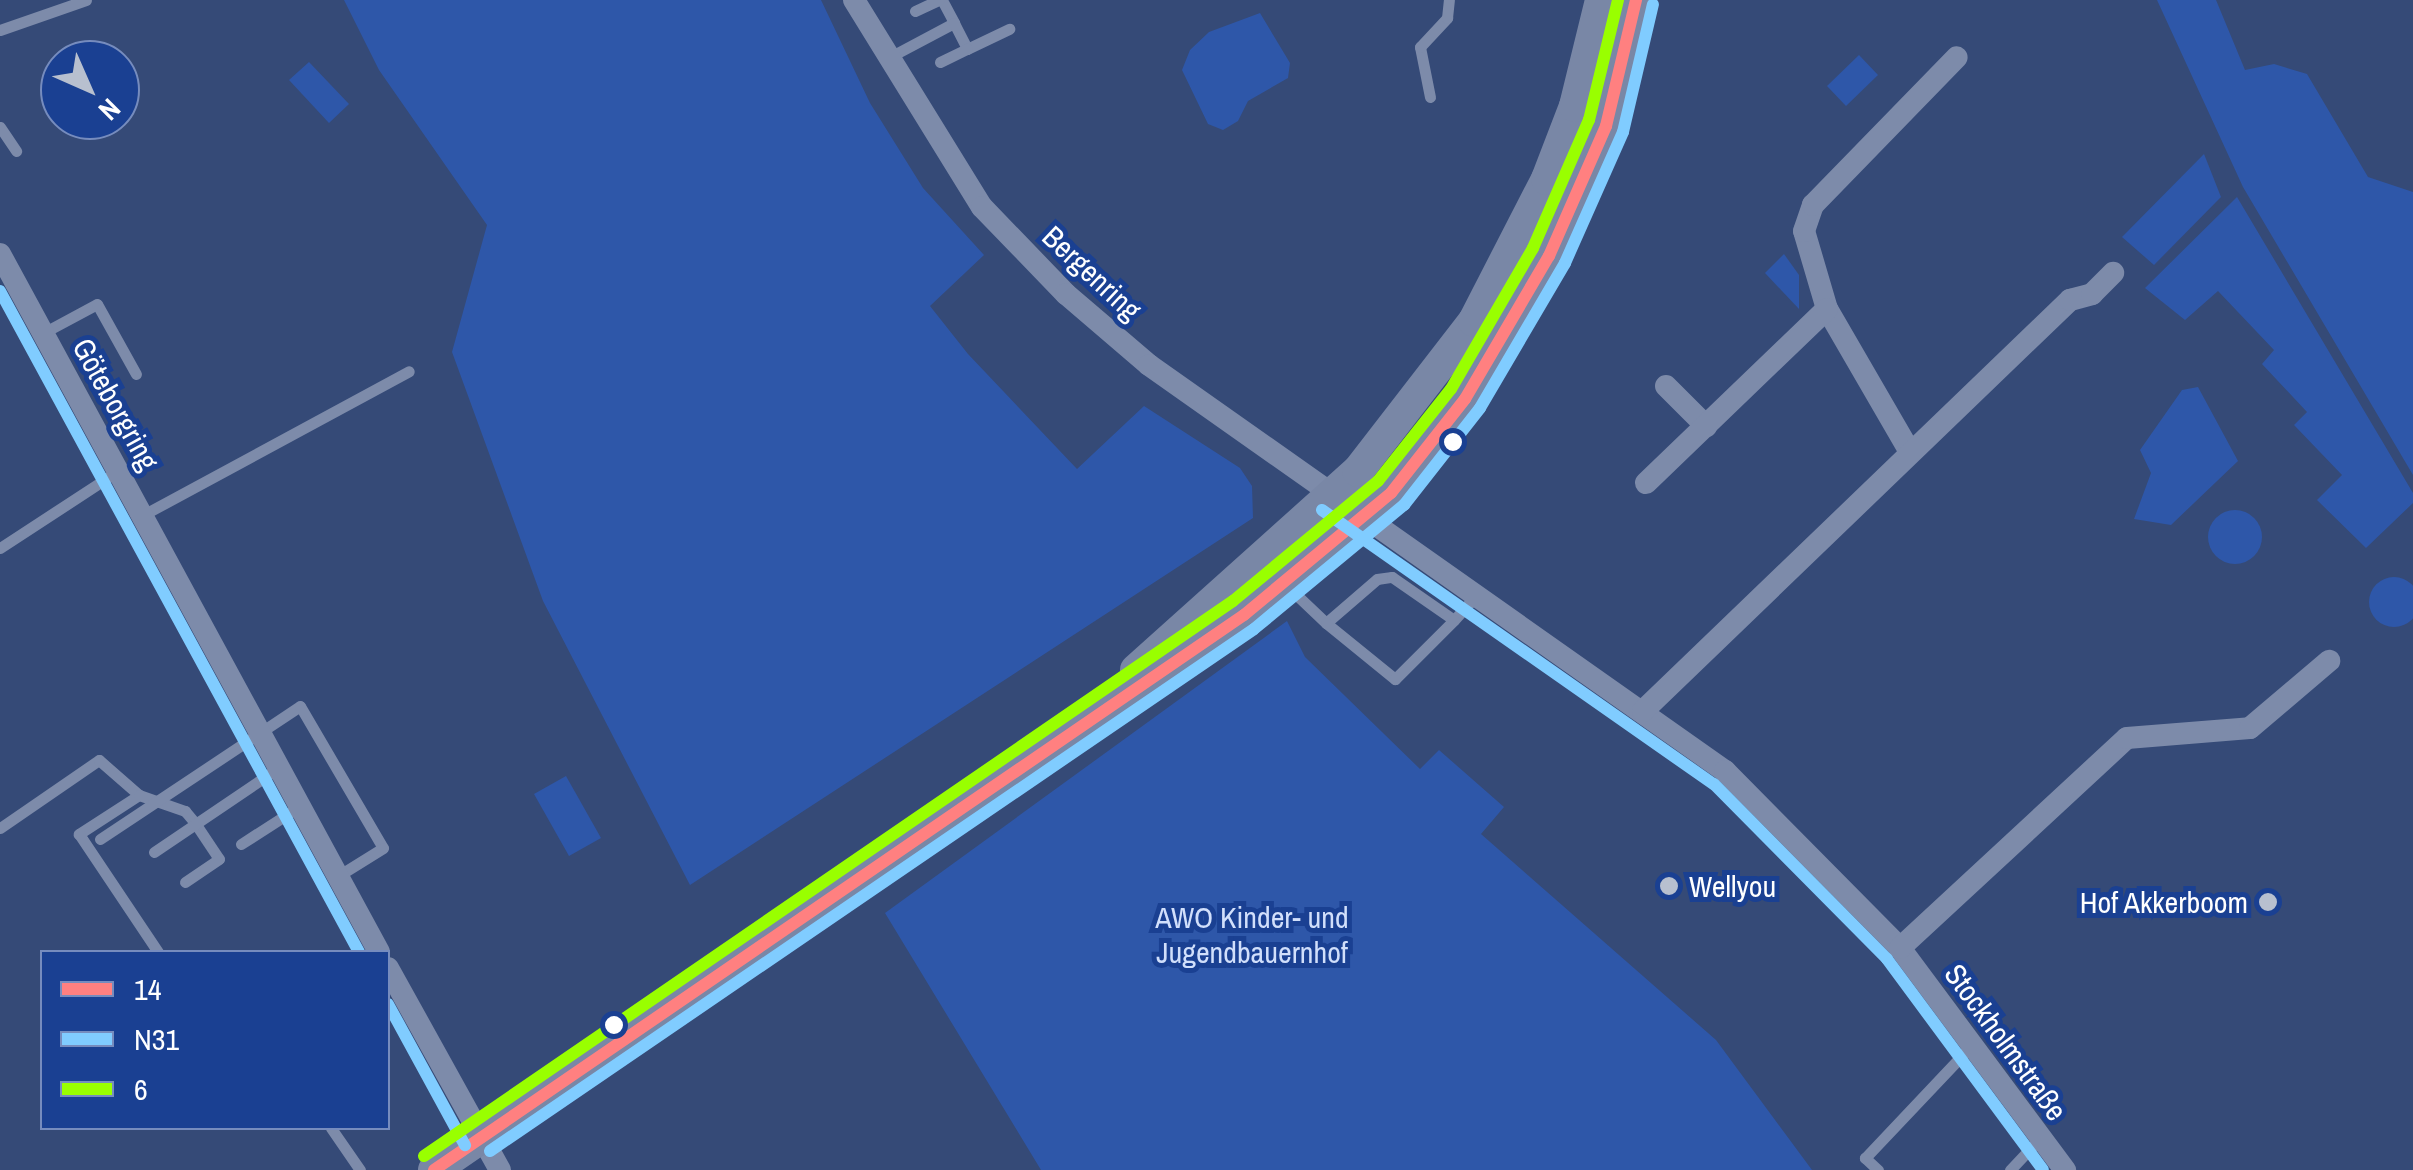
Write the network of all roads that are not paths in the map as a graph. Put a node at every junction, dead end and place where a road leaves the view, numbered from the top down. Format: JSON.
{"nodes":[{"id":1,"x":86,"y":0,"type":"edge"},
{"id":2,"x":854,"y":0,"type":"edge"},
{"id":3,"x":941,"y":0,"type":"edge"},
{"id":4,"x":1450,"y":0,"type":"edge"},
{"id":5,"x":1602,"y":0,"type":"edge"},
{"id":6,"x":1636,"y":0,"type":"edge"},
{"id":7,"x":915,"y":11,"type":"dead end"},
{"id":8,"x":954,"y":24,"type":"junction"},
{"id":9,"x":1009,"y":29,"type":"dead end"},
{"id":10,"x":0,"y":30,"type":"edge"},
{"id":11,"x":968,"y":49,"type":"junction"},
{"id":12,"x":1957,"y":57,"type":"dead end"},
{"id":13,"x":886,"y":59,"type":"junction"},
{"id":14,"x":940,"y":62,"type":"dead end"},
{"id":15,"x":1430,"y":96,"type":"dead end"},
{"id":16,"x":0,"y":127,"type":"edge"},
{"id":17,"x":16,"y":150,"type":"dead end"},
{"id":18,"x":0,"y":254,"type":"edge"},
{"id":19,"x":2113,"y":273,"type":"dead end"},
{"id":20,"x":1826,"y":309,"type":"junction"},
{"id":21,"x":42,"y":333,"type":"junction"},
{"id":22,"x":410,"y":371,"type":"dead end"},
{"id":23,"x":136,"y":374,"type":"dead end"},
{"id":24,"x":1666,"y":386,"type":"dead end"},
{"id":25,"x":1706,"y":426,"type":"junction"},
{"id":26,"x":1910,"y":452,"type":"junction"},
{"id":27,"x":119,"y":470,"type":"junction"},
{"id":28,"x":1646,"y":484,"type":"dead end"},
{"id":29,"x":1332,"y":496,"type":"junction"},
{"id":30,"x":143,"y":516,"type":"junction"},
{"id":31,"x":1364,"y":518,"type":"junction"},
{"id":32,"x":0,"y":548,"type":"edge"},
{"id":33,"x":1285,"y":584,"type":"junction"},
{"id":34,"x":1476,"y":597,"type":"junction"},
{"id":35,"x":1454,"y":620,"type":"junction"},
{"id":36,"x":1326,"y":622,"type":"junction"},
{"id":37,"x":2329,"y":661,"type":"dead end"},
{"id":38,"x":1643,"y":711,"type":"junction"},
{"id":39,"x":256,"y":730,"type":"junction"},
{"id":40,"x":1071,"y":730,"type":"junction"},
{"id":41,"x":278,"y":768,"type":"junction"},
{"id":42,"x":139,"y":795,"type":"junction"},
{"id":43,"x":153,"y":801,"type":"junction"},
{"id":44,"x":300,"y":806,"type":"junction"},
{"id":45,"x":196,"y":824,"type":"junction"},
{"id":46,"x":0,"y":828,"type":"edge"},
{"id":47,"x":100,"y":839,"type":"dead end"},
{"id":48,"x":241,"y":844,"type":"dead end"},
{"id":49,"x":154,"y":852,"type":"dead end"},
{"id":50,"x":338,"y":876,"type":"junction"},
{"id":51,"x":186,"y":882,"type":"dead end"},
{"id":52,"x":1900,"y":948,"type":"junction"},
{"id":53,"x":157,"y":950,"type":"edge"},
{"id":54,"x":378,"y":950,"type":"edge"},
{"id":55,"x":390,"y":972,"type":"edge"},
{"id":56,"x":1971,"y":1046,"type":"junction"},
{"id":57,"x":332,"y":1130,"type":"edge"},
{"id":58,"x":480,"y":1137,"type":"junction"},
{"id":59,"x":2040,"y":1138,"type":"junction"},
{"id":60,"x":360,"y":1170,"type":"edge"},
{"id":61,"x":434,"y":1170,"type":"edge"},
{"id":62,"x":500,"y":1170,"type":"edge"},
{"id":63,"x":1878,"y":1170,"type":"edge"},
{"id":64,"x":2010,"y":1170,"type":"edge"},
{"id":65,"x":2064,"y":1170,"type":"edge"}],
"edges":[{"from":1,"to":10,"type":"lane"},
{"from":2,"to":13,"type":"street","name":"Bergenring"},
{"from":3,"to":7,"type":"lane"},
{"from":3,"to":8,"type":"lane"},
{"from":4,"to":15,"type":"lane"},
{"from":5,"to":29,"type":"main road"},
{"from":6,"to":31,"type":"main road"},
{"from":8,"to":11,"type":"lane"},
{"from":8,"to":13,"type":"lane"},
{"from":9,"to":11,"type":"lane"},
{"from":11,"to":14,"type":"lane"},
{"from":12,"to":20,"type":"street"},
{"from":13,"to":29,"type":"street","name":"Bergenring"},
{"from":16,"to":17,"type":"lane"},
{"from":18,"to":21,"type":"street","name":"Göteborgring"},
{"from":19,"to":26,"type":"street"},
{"from":20,"to":25,"type":"street"},
{"from":20,"to":26,"type":"street"},
{"from":21,"to":23,"type":"lane"},
{"from":21,"to":27,"type":"street","name":"Göteborgring"},
{"from":22,"to":30,"type":"lane"},
{"from":24,"to":25,"type":"street"},
{"from":25,"to":28,"type":"street"},
{"from":26,"to":38,"type":"street"},
{"from":27,"to":30,"type":"street","name":"Göteborgring"},
{"from":27,"to":32,"type":"lane"},
{"from":29,"to":31,"type":"street","name":"Bergenring"},
{"from":29,"to":40,"type":"main road"},
{"from":30,"to":39,"type":"street","name":"Göteborgring"},
{"from":31,"to":33,"type":"main road"},
{"from":31,"to":34,"type":"street","name":"Stockholmstraße"},
{"from":33,"to":36,"type":"lane"},
{"from":33,"to":40,"type":"main road"},
{"from":34,"to":35,"type":"lane"},
{"from":34,"to":38,"type":"street","name":"Stockholmstraße"},
{"from":35,"to":36,"type":"lane"},
{"from":35,"to":36,"type":"lane"},
{"from":37,"to":52,"type":"street"},
{"from":38,"to":52,"type":"street","name":"Stockholmstraße"},
{"from":39,"to":41,"type":"street","name":"Göteborgring"},
{"from":39,"to":43,"type":"lane"},
{"from":39,"to":50,"type":"lane"},
{"from":40,"to":58,"type":"main road"},
{"from":41,"to":44,"type":"street","name":"Göteborgring"},
{"from":41,"to":45,"type":"lane"},
{"from":42,"to":43,"type":"lane"},
{"from":42,"to":46,"type":"lane"},
{"from":42,"to":53,"type":"lane"},
{"from":43,"to":45,"type":"lane"},
{"from":43,"to":47,"type":"lane"},
{"from":44,"to":48,"type":"lane"},
{"from":44,"to":50,"type":"street","name":"Göteborgring"},
{"from":45,"to":49,"type":"lane"},
{"from":45,"to":51,"type":"lane"},
{"from":50,"to":54,"type":"street","name":"Göteborgring"},
{"from":52,"to":56,"type":"street","name":"Stockholmstraße"},
{"from":55,"to":58,"type":"street"},
{"from":56,"to":59,"type":"street","name":"Stockholmstraße"},
{"from":56,"to":63,"type":"lane"},
{"from":57,"to":60,"type":"lane"},
{"from":58,"to":61,"type":"main road"},
{"from":58,"to":62,"type":"street"},
{"from":59,"to":64,"type":"lane"},
{"from":59,"to":65,"type":"street","name":"Stockholmstraße"}]}
